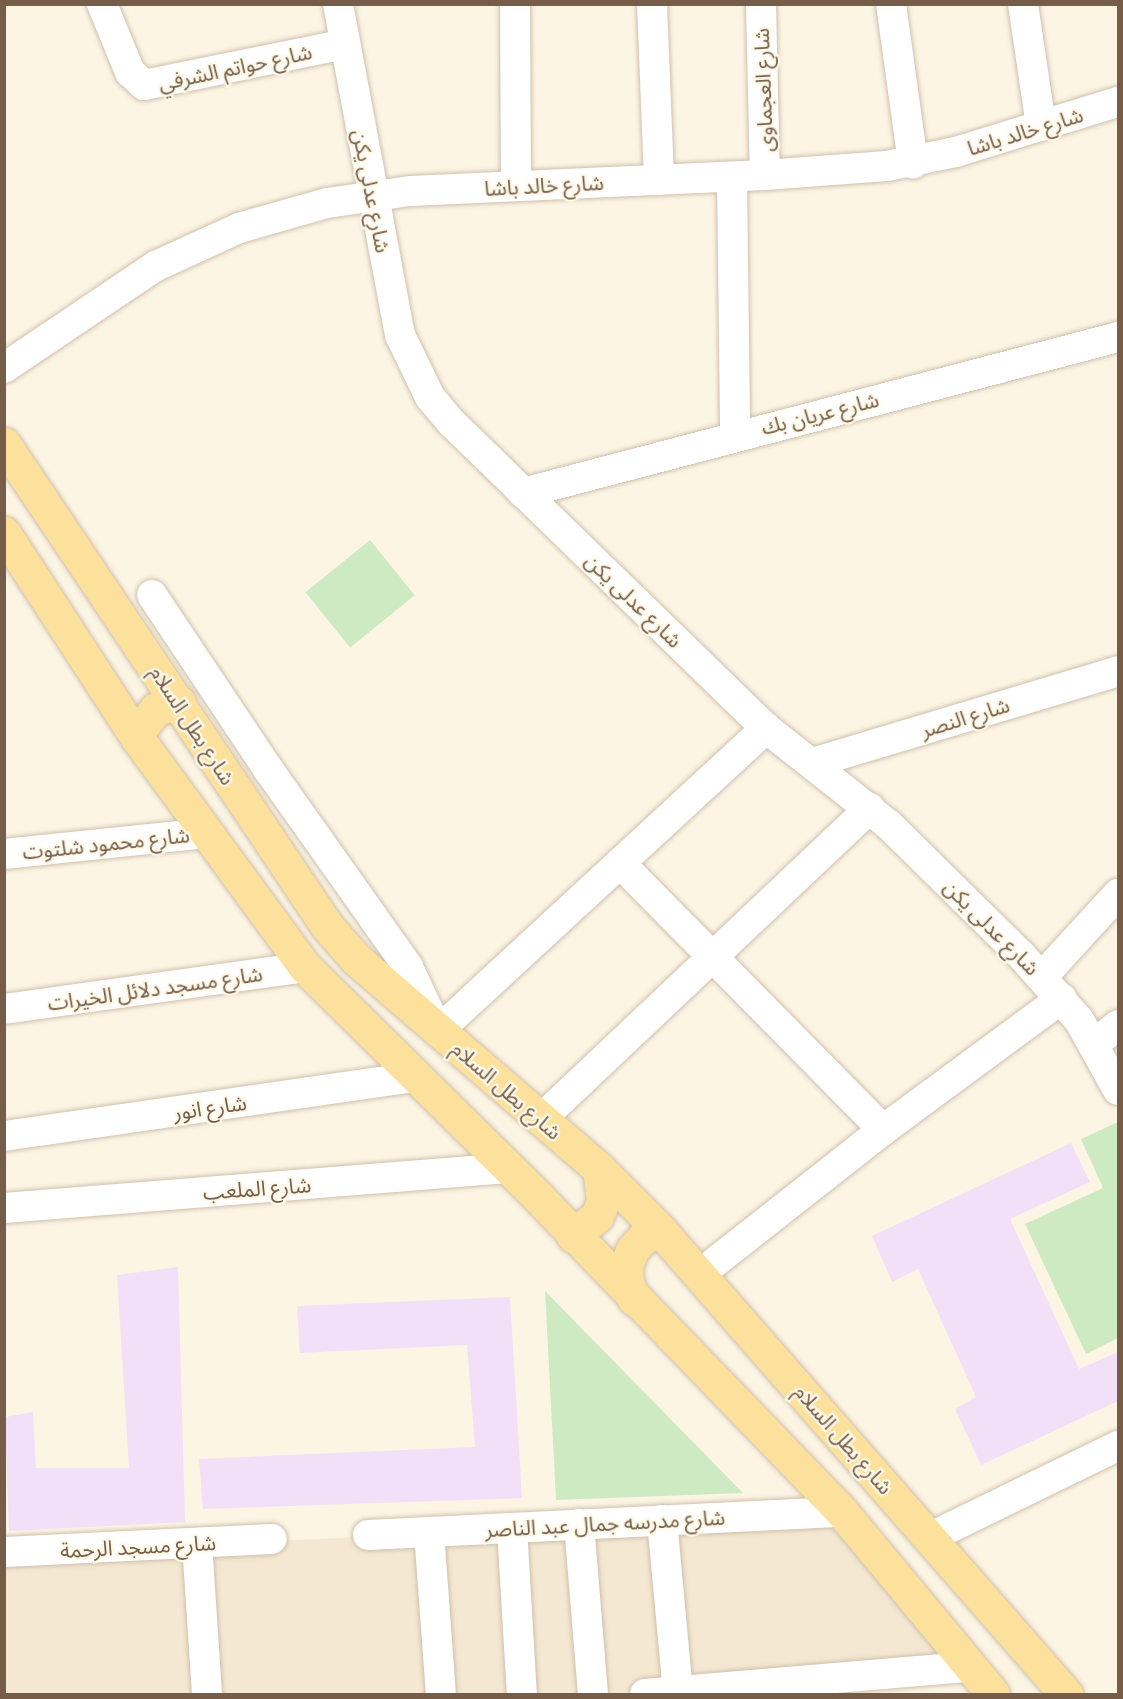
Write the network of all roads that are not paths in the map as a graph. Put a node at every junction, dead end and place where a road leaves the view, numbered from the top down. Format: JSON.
{"nodes":[{"id":1,"x":102,"y":4,"type":"edge"},
{"id":2,"x":338,"y":4,"type":"edge"},
{"id":3,"x":515,"y":4,"type":"edge"},
{"id":4,"x":652,"y":4,"type":"edge"},
{"id":5,"x":761,"y":4,"type":"edge"},
{"id":6,"x":891,"y":4,"type":"edge"},
{"id":7,"x":1023,"y":4,"type":"edge"},
{"id":8,"x":345,"y":44,"type":"junction"},
{"id":9,"x":1119,"y":102,"type":"edge"},
{"id":10,"x":1041,"y":126,"type":"junction"},
{"id":11,"x":913,"y":163,"type":"junction"},
{"id":12,"x":765,"y":176,"type":"junction"},
{"id":13,"x":732,"y":177,"type":"junction"},
{"id":14,"x":659,"y":180,"type":"junction"},
{"id":15,"x":516,"y":186,"type":"junction"},
{"id":16,"x":372,"y":195,"type":"junction"},
{"id":17,"x":1119,"y":337,"type":"edge"},
{"id":18,"x":4,"y":368,"type":"edge"},
{"id":19,"x":735,"y":435,"type":"junction"},
{"id":20,"x":4,"y":444,"type":"edge"},
{"id":21,"x":523,"y":493,"type":"junction"},
{"id":22,"x":4,"y":533,"type":"edge"},
{"id":23,"x":152,"y":595,"type":"dead end"},
{"id":24,"x":152,"y":662,"type":"junction"},
{"id":25,"x":1119,"y":671,"type":"edge"},
{"id":26,"x":106,"y":692,"type":"junction"},
{"id":27,"x":179,"y":702,"type":"junction"},
{"id":28,"x":766,"y":728,"type":"junction"},
{"id":29,"x":138,"y":739,"type":"junction"},
{"id":30,"x":812,"y":763,"type":"junction"},
{"id":31,"x":870,"y":808,"type":"junction"},
{"id":32,"x":208,"y":833,"type":"junction"},
{"id":33,"x":4,"y":854,"type":"edge"},
{"id":34,"x":620,"y":863,"type":"junction"},
{"id":35,"x":1119,"y":894,"type":"edge"},
{"id":36,"x":713,"y":957,"type":"junction"},
{"id":37,"x":305,"y":967,"type":"junction"},
{"id":38,"x":1052,"y":987,"type":"junction"},
{"id":39,"x":4,"y":1009,"type":"edge"},
{"id":40,"x":1119,"y":1024,"type":"edge"},
{"id":41,"x":438,"y":1031,"type":"junction"},
{"id":42,"x":1094,"y":1044,"type":"junction"},
{"id":43,"x":415,"y":1077,"type":"junction"},
{"id":44,"x":1119,"y":1090,"type":"edge"},
{"id":45,"x":540,"y":1120,"type":"junction"},
{"id":46,"x":883,"y":1130,"type":"junction"},
{"id":47,"x":4,"y":1136,"type":"edge"},
{"id":48,"x":509,"y":1168,"type":"junction"},
{"id":49,"x":599,"y":1169,"type":"junction"},
{"id":50,"x":4,"y":1208,"type":"edge"},
{"id":51,"x":660,"y":1230,"type":"junction"},
{"id":52,"x":573,"y":1236,"type":"junction"},
{"id":53,"x":700,"y":1274,"type":"junction"},
{"id":54,"x":634,"y":1299,"type":"junction"},
{"id":55,"x":1119,"y":1446,"type":"edge"},
{"id":56,"x":842,"y":1512,"type":"junction"},
{"id":57,"x":662,"y":1520,"type":"junction"},
{"id":58,"x":579,"y":1524,"type":"junction"},
{"id":59,"x":512,"y":1528,"type":"junction"},
{"id":60,"x":429,"y":1532,"type":"junction"},
{"id":61,"x":368,"y":1535,"type":"dead end"},
{"id":62,"x":929,"y":1538,"type":"junction"},
{"id":63,"x":272,"y":1539,"type":"dead end"},
{"id":64,"x":197,"y":1543,"type":"junction"},
{"id":65,"x":4,"y":1552,"type":"edge"},
{"id":66,"x":969,"y":1667,"type":"junction"},
{"id":67,"x":809,"y":1689,"type":"edge"},
{"id":68,"x":678,"y":1692,"type":"junction"},
{"id":69,"x":207,"y":1695,"type":"edge"},
{"id":70,"x":441,"y":1695,"type":"edge"},
{"id":71,"x":522,"y":1695,"type":"edge"},
{"id":72,"x":592,"y":1695,"type":"edge"},
{"id":73,"x":645,"y":1695,"type":"edge"},
{"id":74,"x":993,"y":1695,"type":"edge"},
{"id":75,"x":1066,"y":1695,"type":"edge"}],
"edges":[{"from":1,"to":8,"type":"street","name":"شارع حواتم الشرفي"},
{"from":2,"to":8,"type":"street","name":"شارع عدلى يكن"},
{"from":3,"to":15,"type":"street"},
{"from":4,"to":14,"type":"street"},
{"from":5,"to":12,"type":"street","name":"شارع العجماوى"},
{"from":6,"to":11,"type":"street"},
{"from":7,"to":10,"type":"street"},
{"from":8,"to":16,"type":"street","name":"شارع عدلى يكن"},
{"from":9,"to":10,"type":"street","name":"شارع خالد باشا"},
{"from":10,"to":11,"type":"street","name":"شارع خالد باشا"},
{"from":11,"to":12,"type":"street","name":"شارع خالد باشا"},
{"from":12,"to":13,"type":"street","name":"شارع خالد باشا"},
{"from":13,"to":14,"type":"street","name":"شارع خالد باشا"},
{"from":13,"to":19,"type":"street"},
{"from":14,"to":15,"type":"street","name":"شارع خالد باشا"},
{"from":15,"to":16,"type":"street","name":"شارع خالد باشا"},
{"from":16,"to":18,"type":"street","name":"شارع خالد باشا"},
{"from":16,"to":21,"type":"street","name":"شارع عدلى يكن"},
{"from":17,"to":19,"type":"street","name":"شارع عريان بك"},
{"from":19,"to":21,"type":"street","name":"شارع عريان بك"},
{"from":20,"to":24,"type":"main road","name":"شارع بطل السلام"},
{"from":21,"to":28,"type":"street","name":"شارع عدلى يكن"},
{"from":22,"to":26,"type":"main road"},
{"from":23,"to":41,"type":"street"},
{"from":24,"to":26,"type":"main road"},
{"from":24,"to":27,"type":"main road","name":"شارع بطل السلام"},
{"from":25,"to":30,"type":"street","name":"شارع النصر"},
{"from":26,"to":29,"type":"main road"},
{"from":27,"to":29,"type":"main road"},
{"from":27,"to":41,"type":"main road","name":"شارع بطل السلام"},
{"from":28,"to":30,"type":"street","name":"شارع عدلى يكن"},
{"from":28,"to":34,"type":"street"},
{"from":29,"to":32,"type":"main road"},
{"from":30,"to":31,"type":"street","name":"شارع عدلى يكن"},
{"from":31,"to":36,"type":"street"},
{"from":31,"to":38,"type":"street","name":"شارع عدلى يكن"},
{"from":32,"to":33,"type":"street","name":"شارع محمود شلتوت"},
{"from":32,"to":37,"type":"main road"},
{"from":34,"to":36,"type":"street"},
{"from":34,"to":41,"type":"street"},
{"from":35,"to":38,"type":"street"},
{"from":36,"to":45,"type":"street"},
{"from":36,"to":46,"type":"street"},
{"from":37,"to":39,"type":"street","name":"شارع مسجد دلائل الخيرات"},
{"from":37,"to":43,"type":"main road"},
{"from":38,"to":42,"type":"street","name":"شارع عدلى يكن"},
{"from":38,"to":46,"type":"street"},
{"from":40,"to":42,"type":"street"},
{"from":41,"to":45,"type":"main road","name":"شارع بطل السلام"},
{"from":42,"to":44,"type":"street","name":"شارع عدلى يكن"},
{"from":43,"to":47,"type":"street","name":"شارع انور"},
{"from":43,"to":48,"type":"main road"},
{"from":45,"to":49,"type":"main road","name":"شارع بطل السلام"},
{"from":46,"to":53,"type":"street"},
{"from":48,"to":50,"type":"street","name":"شارع الملعب"},
{"from":48,"to":52,"type":"main road"},
{"from":49,"to":51,"type":"main road","name":"شارع بطل السلام"},
{"from":49,"to":52,"type":"main road"},
{"from":51,"to":53,"type":"main road","name":"شارع بطل السلام"},
{"from":51,"to":54,"type":"main road"},
{"from":52,"to":54,"type":"main road"},
{"from":53,"to":62,"type":"main road","name":"شارع بطل السلام"},
{"from":54,"to":56,"type":"main road"},
{"from":55,"to":62,"type":"street"},
{"from":56,"to":57,"type":"street","name":"شارع مدرسه جمال عبد الناصر"},
{"from":56,"to":66,"type":"main road"},
{"from":57,"to":58,"type":"street","name":"شارع مدرسه جمال عبد الناصر"},
{"from":57,"to":68,"type":"street"},
{"from":58,"to":59,"type":"street","name":"شارع مدرسه جمال عبد الناصر"},
{"from":58,"to":72,"type":"street"},
{"from":59,"to":60,"type":"street","name":"شارع مدرسه جمال عبد الناصر"},
{"from":59,"to":71,"type":"street"},
{"from":60,"to":61,"type":"street","name":"شارع مدرسه جمال عبد الناصر"},
{"from":60,"to":70,"type":"street"},
{"from":62,"to":75,"type":"main road","name":"شارع بطل السلام"},
{"from":63,"to":64,"type":"street","name":"شارع مسجد الرحمة"},
{"from":64,"to":65,"type":"street","name":"شارع مسجد الرحمة"},
{"from":64,"to":69,"type":"street"},
{"from":66,"to":67,"type":"street"},
{"from":66,"to":74,"type":"main road"},
{"from":67,"to":68,"type":"street"},
{"from":68,"to":73,"type":"street"}]}
